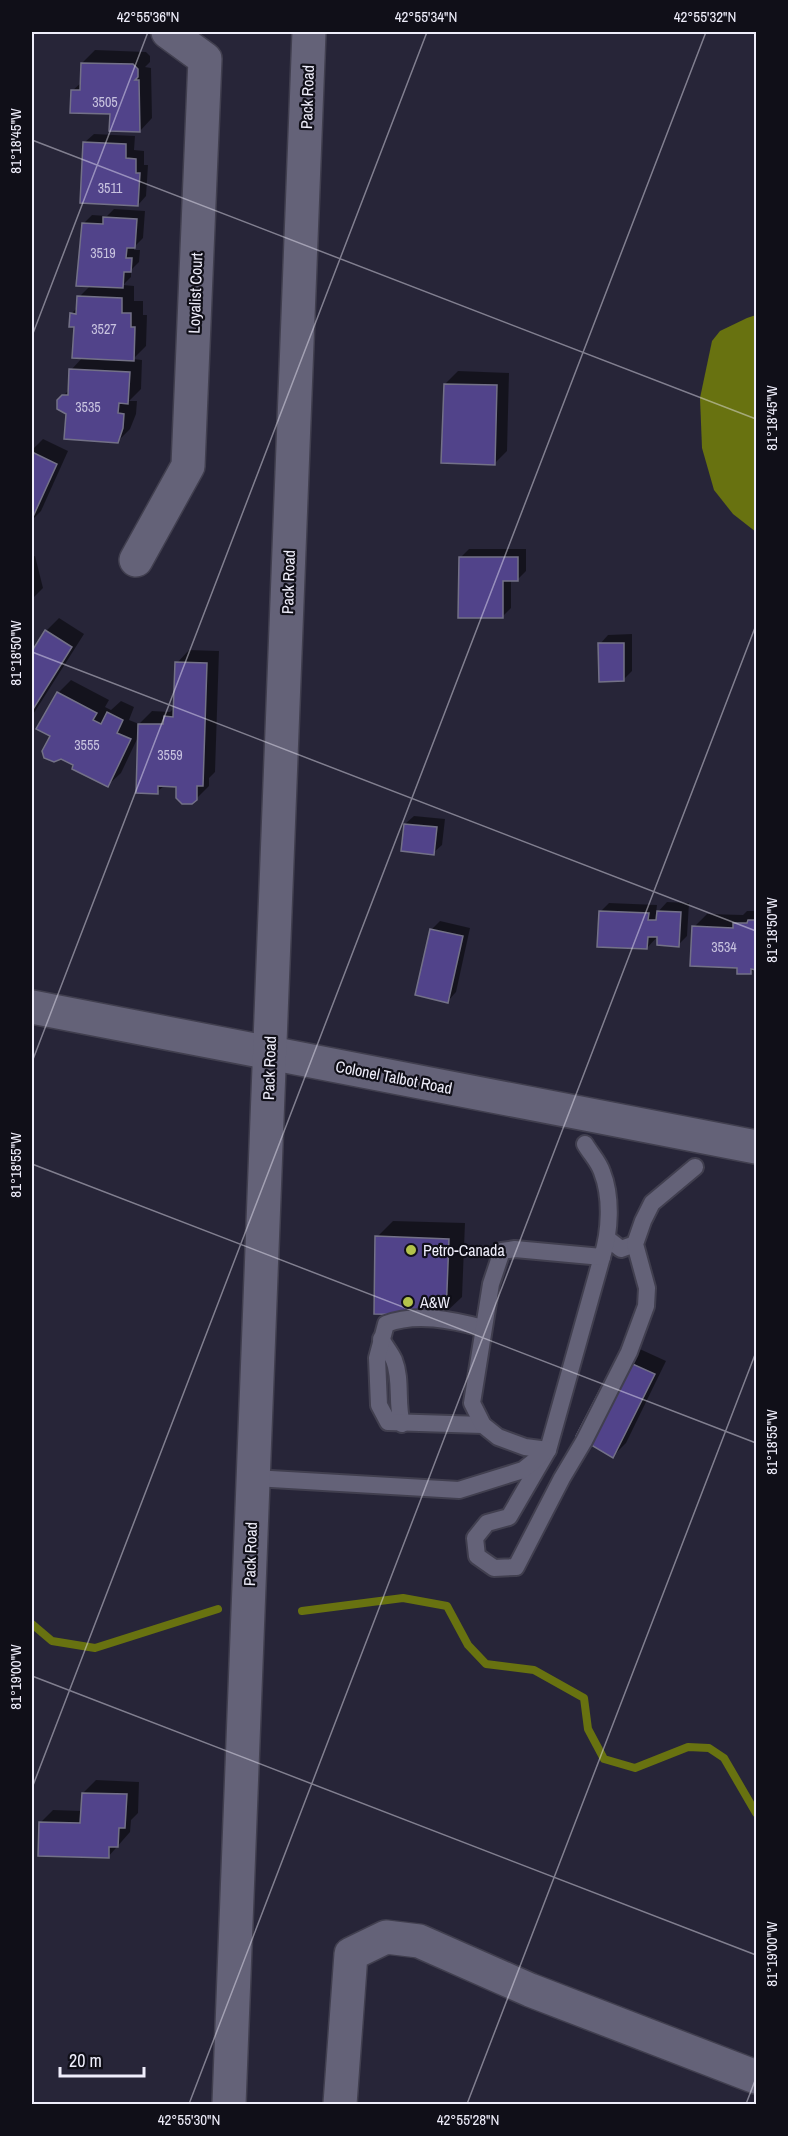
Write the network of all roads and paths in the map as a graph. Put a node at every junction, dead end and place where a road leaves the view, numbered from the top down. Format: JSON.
{"nodes":[{"id":1,"x":168,"y":32,"type":"edge"},
{"id":2,"x":309,"y":32,"type":"edge"},
{"id":3,"x":136,"y":560,"type":"dead end"},
{"id":4,"x":32,"y":1008,"type":"edge"},
{"id":5,"x":270,"y":1053,"type":"junction"},
{"id":6,"x":585,"y":1144,"type":"dead end"},
{"id":7,"x":756,"y":1147,"type":"edge"},
{"id":8,"x":695,"y":1167,"type":"dead end"},
{"id":9,"x":608,"y":1239,"type":"junction"},
{"id":10,"x":634,"y":1244,"type":"junction"},
{"id":11,"x":602,"y":1257,"type":"junction"},
{"id":12,"x":483,"y":1328,"type":"junction"},
{"id":13,"x":483,"y":1425,"type":"junction"},
{"id":14,"x":548,"y":1450,"type":"junction"},
{"id":15,"x":253,"y":1478,"type":"junction"},
{"id":16,"x":756,"y":2078,"type":"edge"},
{"id":17,"x":229,"y":2104,"type":"edge"},
{"id":18,"x":340,"y":2104,"type":"edge"}],
"edges":[{"from":1,"to":3,"type":"street","name":"Loyalist Court"},
{"from":2,"to":5,"type":"street","name":"Pack Road"},
{"from":4,"to":5,"type":"street","name":"Colonel Talbot Road"},
{"from":5,"to":7,"type":"street","name":"Colonel Talbot Road"},
{"from":5,"to":15,"type":"street","name":"Pack Road"},
{"from":6,"to":9,"type":"lane"},
{"from":8,"to":10,"type":"lane"},
{"from":9,"to":10,"type":"lane"},
{"from":9,"to":11,"type":"lane"},
{"from":10,"to":14,"type":"lane"},
{"from":11,"to":12,"type":"lane"},
{"from":11,"to":14,"type":"lane"},
{"from":12,"to":13,"type":"lane"},
{"from":12,"to":13,"type":"lane"},
{"from":13,"to":14,"type":"lane"},
{"from":14,"to":15,"type":"lane"},
{"from":15,"to":17,"type":"street","name":"Pack Road"},
{"from":16,"to":18,"type":"street"}]}
